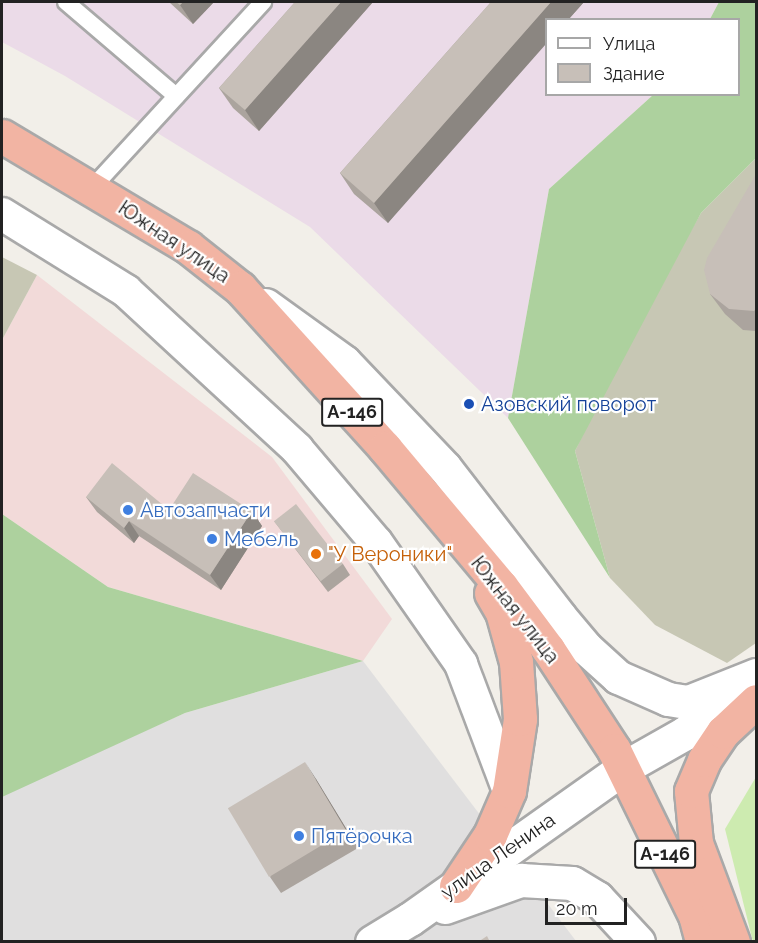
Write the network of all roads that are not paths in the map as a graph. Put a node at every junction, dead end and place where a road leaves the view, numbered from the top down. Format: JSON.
{"nodes":[{"id":1,"x":66,"y":2,"type":"edge"},
{"id":2,"x":263,"y":2,"type":"edge"},
{"id":3,"x":176,"y":96,"type":"junction"},
{"id":4,"x":2,"y":136,"type":"edge"},
{"id":5,"x":92,"y":188,"type":"junction"},
{"id":6,"x":2,"y":214,"type":"edge"},
{"id":7,"x":240,"y":288,"type":"junction"},
{"id":8,"x":460,"y":540,"type":"junction"},
{"id":9,"x":756,"y":675,"type":"edge"},
{"id":10,"x":756,"y":684,"type":"edge"},
{"id":11,"x":756,"y":701,"type":"edge"},
{"id":12,"x":623,"y":768,"type":"junction"},
{"id":13,"x":509,"y":790,"type":"junction"},
{"id":14,"x":456,"y":886,"type":"junction"},
{"id":15,"x":410,"y":919,"type":"junction"},
{"id":16,"x":372,"y":942,"type":"edge"},
{"id":17,"x":638,"y":942,"type":"edge"},
{"id":18,"x":702,"y":942,"type":"edge"},
{"id":19,"x":733,"y":942,"type":"edge"}],
"edges":[{"from":1,"to":3,"type":"lane"},
{"from":2,"to":3,"type":"lane"},
{"from":3,"to":5,"type":"lane"},
{"from":4,"to":5,"type":"highway","name":"Южная улица","number":"А-146"},
{"from":5,"to":7,"type":"highway","name":"Южная улица","number":"А-146"},
{"from":6,"to":13,"type":"street"},
{"from":7,"to":8,"type":"highway","name":"Южная улица","number":"А-146"},
{"from":7,"to":9,"type":"street"},
{"from":8,"to":12,"type":"highway","name":"Южная улица","number":"А-146"},
{"from":8,"to":13,"type":"highway"},
{"from":10,"to":12,"type":"street","name":"улица Ленина"},
{"from":11,"to":19,"type":"highway"},
{"from":12,"to":14,"type":"street","name":"улица Ленина"},
{"from":12,"to":18,"type":"highway","name":"Южная улица","number":"А-146"},
{"from":13,"to":14,"type":"highway"},
{"from":14,"to":15,"type":"street","name":"улица Ленина"},
{"from":15,"to":16,"type":"street","name":"улица Ленина"},
{"from":15,"to":17,"type":"street"}]}
